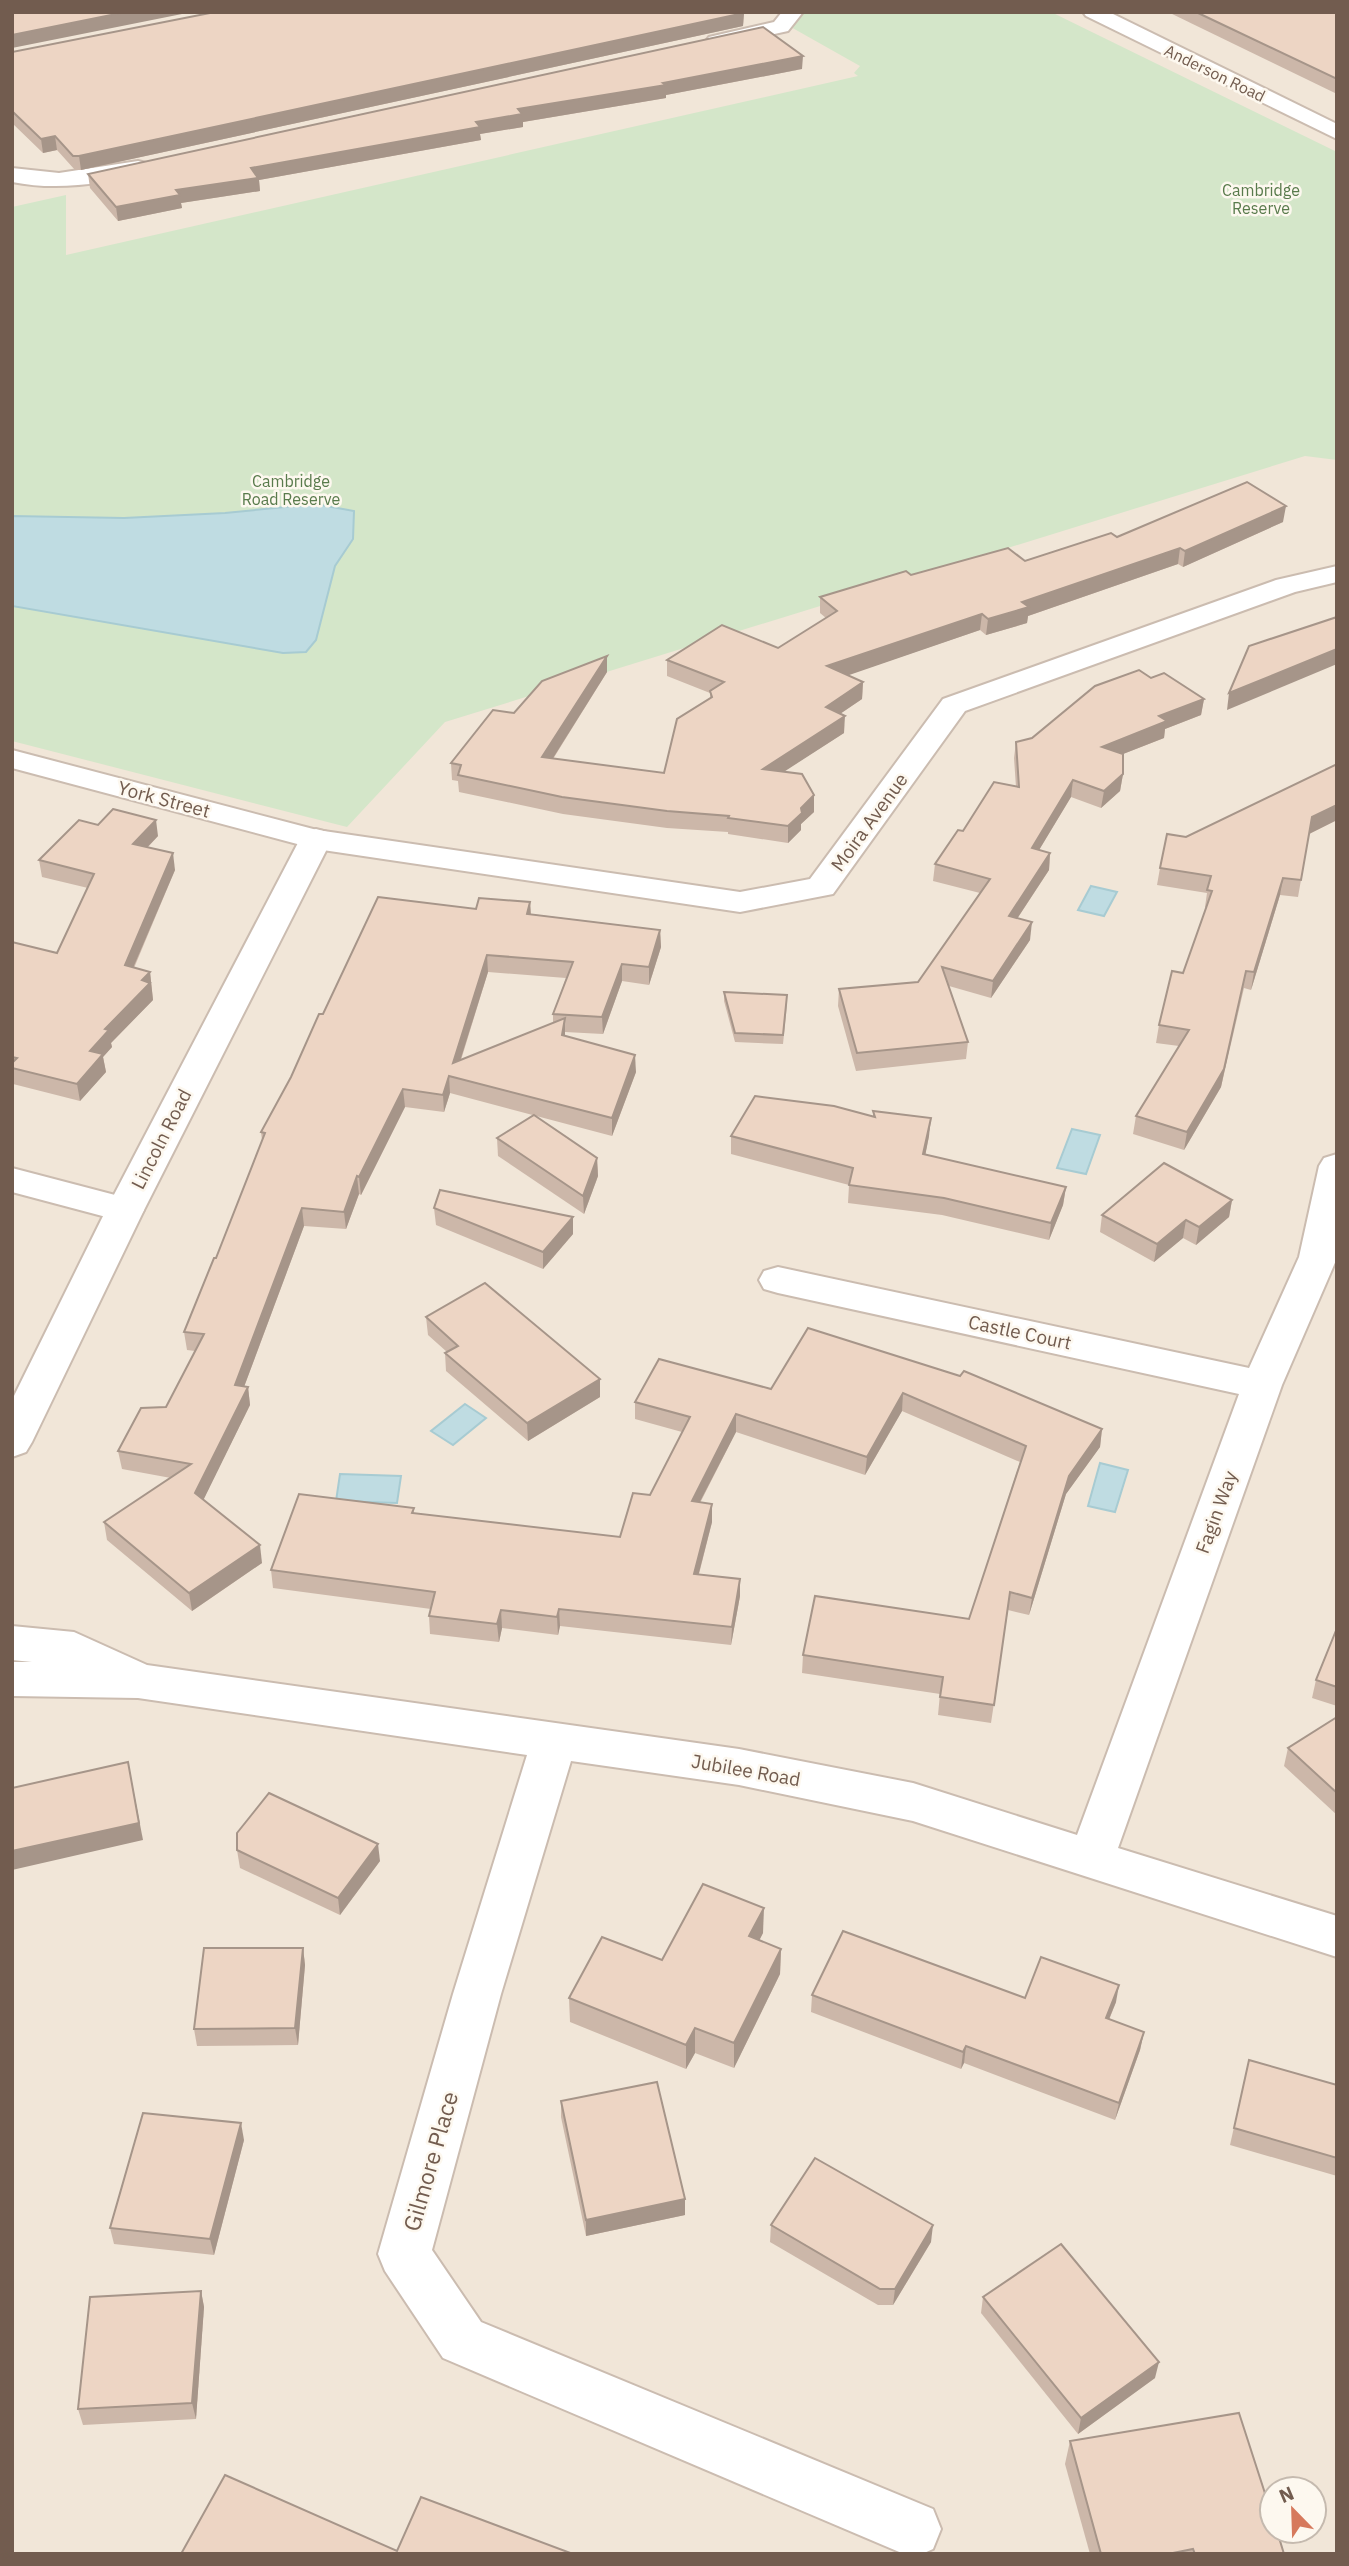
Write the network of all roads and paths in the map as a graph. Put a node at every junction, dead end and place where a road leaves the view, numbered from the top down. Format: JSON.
{"nodes":[{"id":1,"x":793,"y":12,"type":"edge"},
{"id":2,"x":1093,"y":12,"type":"edge"},
{"id":3,"x":700,"y":44,"type":"edge"},
{"id":4,"x":1337,"y":133,"type":"edge"},
{"id":5,"x":162,"y":162,"type":"edge"},
{"id":6,"x":12,"y":175,"type":"edge"},
{"id":7,"x":1337,"y":574,"type":"edge"},
{"id":8,"x":12,"y":759,"type":"edge"},
{"id":9,"x":316,"y":839,"type":"junction"},
{"id":10,"x":1337,"y":1166,"type":"edge"},
{"id":11,"x":12,"y":1180,"type":"edge"},
{"id":12,"x":125,"y":1210,"type":"junction"},
{"id":13,"x":778,"y":1280,"type":"dead end"},
{"id":14,"x":1262,"y":1385,"type":"junction"},
{"id":15,"x":12,"y":1442,"type":"edge"},
{"id":16,"x":12,"y":1643,"type":"edge"},
{"id":17,"x":12,"y":1679,"type":"edge"},
{"id":18,"x":138,"y":1681,"type":"junction"},
{"id":19,"x":554,"y":1742,"type":"junction"},
{"id":20,"x":1091,"y":1859,"type":"junction"},
{"id":21,"x":1337,"y":1937,"type":"edge"},
{"id":22,"x":913,"y":2529,"type":"dead end"}],
"edges":[{"from":1,"to":3,"type":"street"},
{"from":2,"to":4,"type":"street","name":"Anderson Road"},
{"from":5,"to":6,"type":"street"},
{"from":7,"to":9,"type":"street","name":"Moira Avenue"},
{"from":8,"to":9,"type":"street","name":"York Street"},
{"from":9,"to":12,"type":"street","name":"Lincoln Road"},
{"from":10,"to":14,"type":"street","name":"Fagin Way"},
{"from":11,"to":12,"type":"street"},
{"from":12,"to":15,"type":"street","name":"Lincoln Road"},
{"from":13,"to":14,"type":"street","name":"Castle Court"},
{"from":14,"to":20,"type":"street","name":"Fagin Way"},
{"from":16,"to":18,"type":"street","name":"Jubilee Road"},
{"from":17,"to":18,"type":"street","name":"Jubilee Road"},
{"from":18,"to":19,"type":"street","name":"Jubilee Road"},
{"from":19,"to":20,"type":"street","name":"Jubilee Road"},
{"from":19,"to":22,"type":"street","name":"Gilmore Place"},
{"from":20,"to":21,"type":"street","name":"Jubilee Road"}]}
